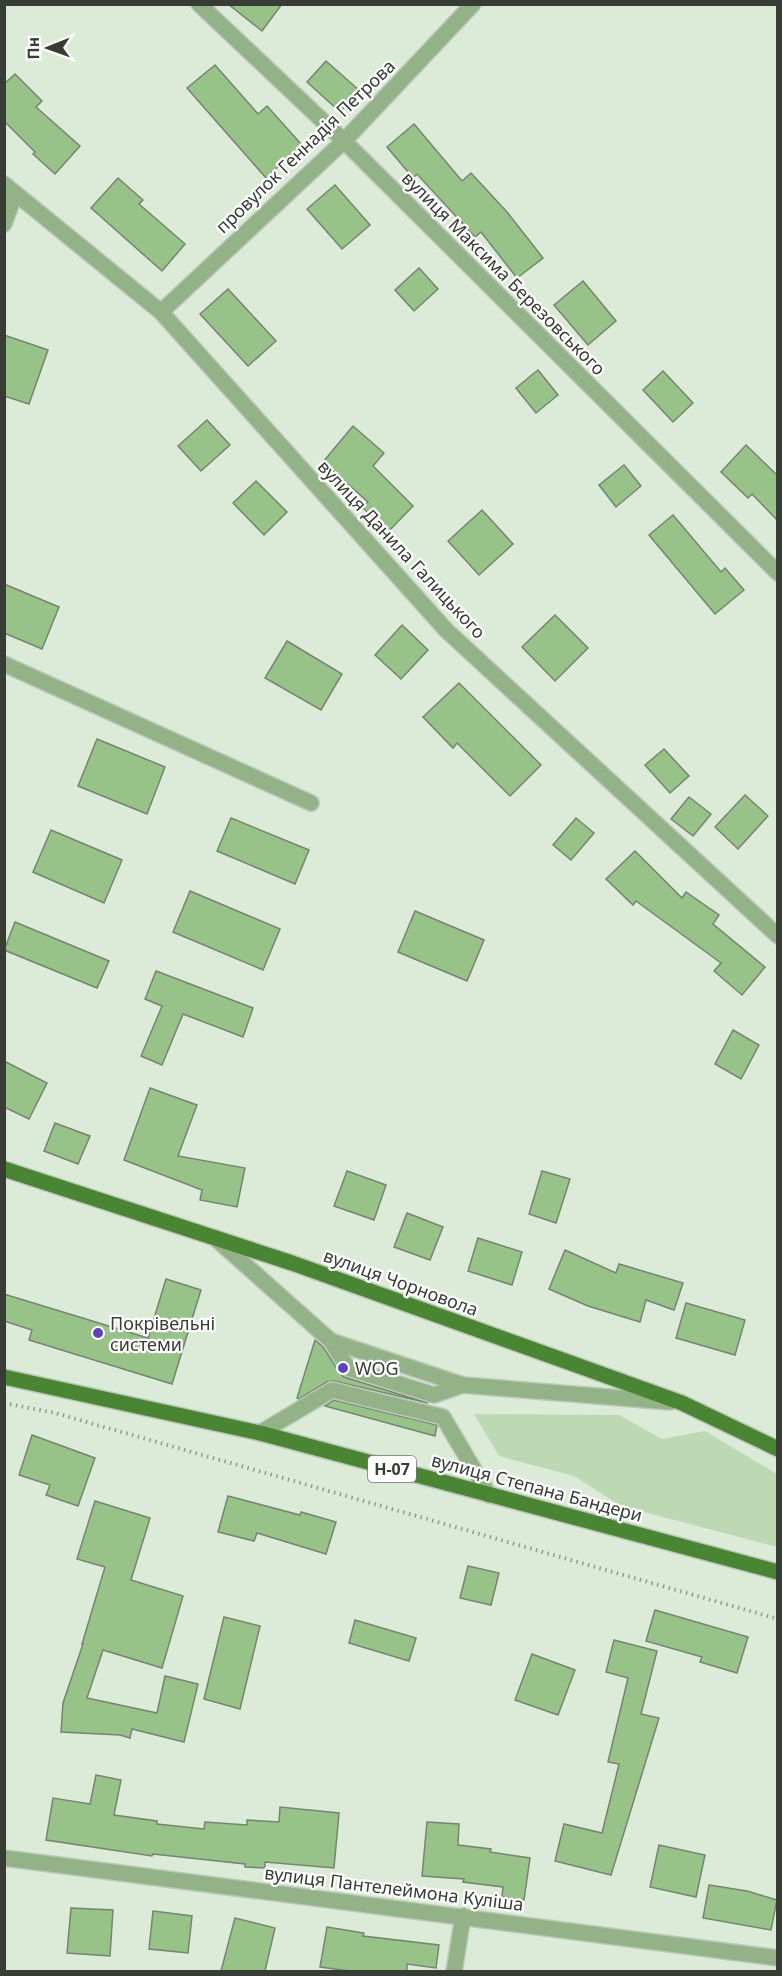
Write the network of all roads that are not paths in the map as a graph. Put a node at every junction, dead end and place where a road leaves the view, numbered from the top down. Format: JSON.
{"nodes":[{"id":1,"x":200,"y":4,"type":"edge"},
{"id":2,"x":473,"y":4,"type":"edge"},
{"id":3,"x":344,"y":141,"type":"junction"},
{"id":4,"x":10,"y":189,"type":"edge"},
{"id":5,"x":4,"y":224,"type":"edge"},
{"id":6,"x":161,"y":312,"type":"junction"},
{"id":7,"x":777,"y":573,"type":"edge"},
{"id":8,"x":4,"y":664,"type":"edge"},
{"id":9,"x":311,"y":803,"type":"dead end"},
{"id":10,"x":777,"y":936,"type":"edge"},
{"id":11,"x":4,"y":1169,"type":"edge"},
{"id":12,"x":215,"y":1238,"type":"junction"},
{"id":13,"x":4,"y":1377,"type":"edge"},
{"id":14,"x":682,"y":1403,"type":"junction"},
{"id":15,"x":260,"y":1433,"type":"junction"},
{"id":16,"x":777,"y":1449,"type":"edge"},
{"id":17,"x":489,"y":1495,"type":"junction"},
{"id":18,"x":777,"y":1572,"type":"edge"},
{"id":19,"x":4,"y":1858,"type":"edge"},
{"id":20,"x":463,"y":1916,"type":"junction"},
{"id":21,"x":777,"y":1958,"type":"edge"},
{"id":22,"x":454,"y":1971,"type":"edge"}],
"edges":[{"from":1,"to":3,"type":"street","name":"вулиця Максима Березовського"},
{"from":2,"to":3,"type":"street","name":"провулок Геннадія Петрова"},
{"from":3,"to":6,"type":"street","name":"провулок Геннадія Петрова"},
{"from":3,"to":7,"type":"street","name":"вулиця Максима Березовського"},
{"from":4,"to":5,"type":"street"},
{"from":4,"to":6,"type":"street","name":"вулиця Данила Галицького"},
{"from":6,"to":10,"type":"street","name":"вулиця Данила Галицького"},
{"from":8,"to":9,"type":"street"},
{"from":11,"to":12,"type":"main road","name":"вулиця Чорновола"},
{"from":12,"to":14,"type":"main road","name":"вулиця Чорновола"},
{"from":12,"to":14,"type":"street"},
{"from":13,"to":15,"type":"main road","name":"вулиця Степана Бандери","number":"Н-07"},
{"from":14,"to":16,"type":"main road","name":"вулиця Чорновола"},
{"from":15,"to":17,"type":"main road","name":"вулиця Степана Бандери","number":"Н-07"},
{"from":15,"to":17,"type":"street"},
{"from":17,"to":18,"type":"main road","name":"вулиця Степана Бандери","number":"Н-07"},
{"from":19,"to":20,"type":"street","name":"вулиця Пантелеймона Куліша"},
{"from":20,"to":21,"type":"street","name":"вулиця Пантелеймона Куліша"},
{"from":20,"to":22,"type":"street"}]}
